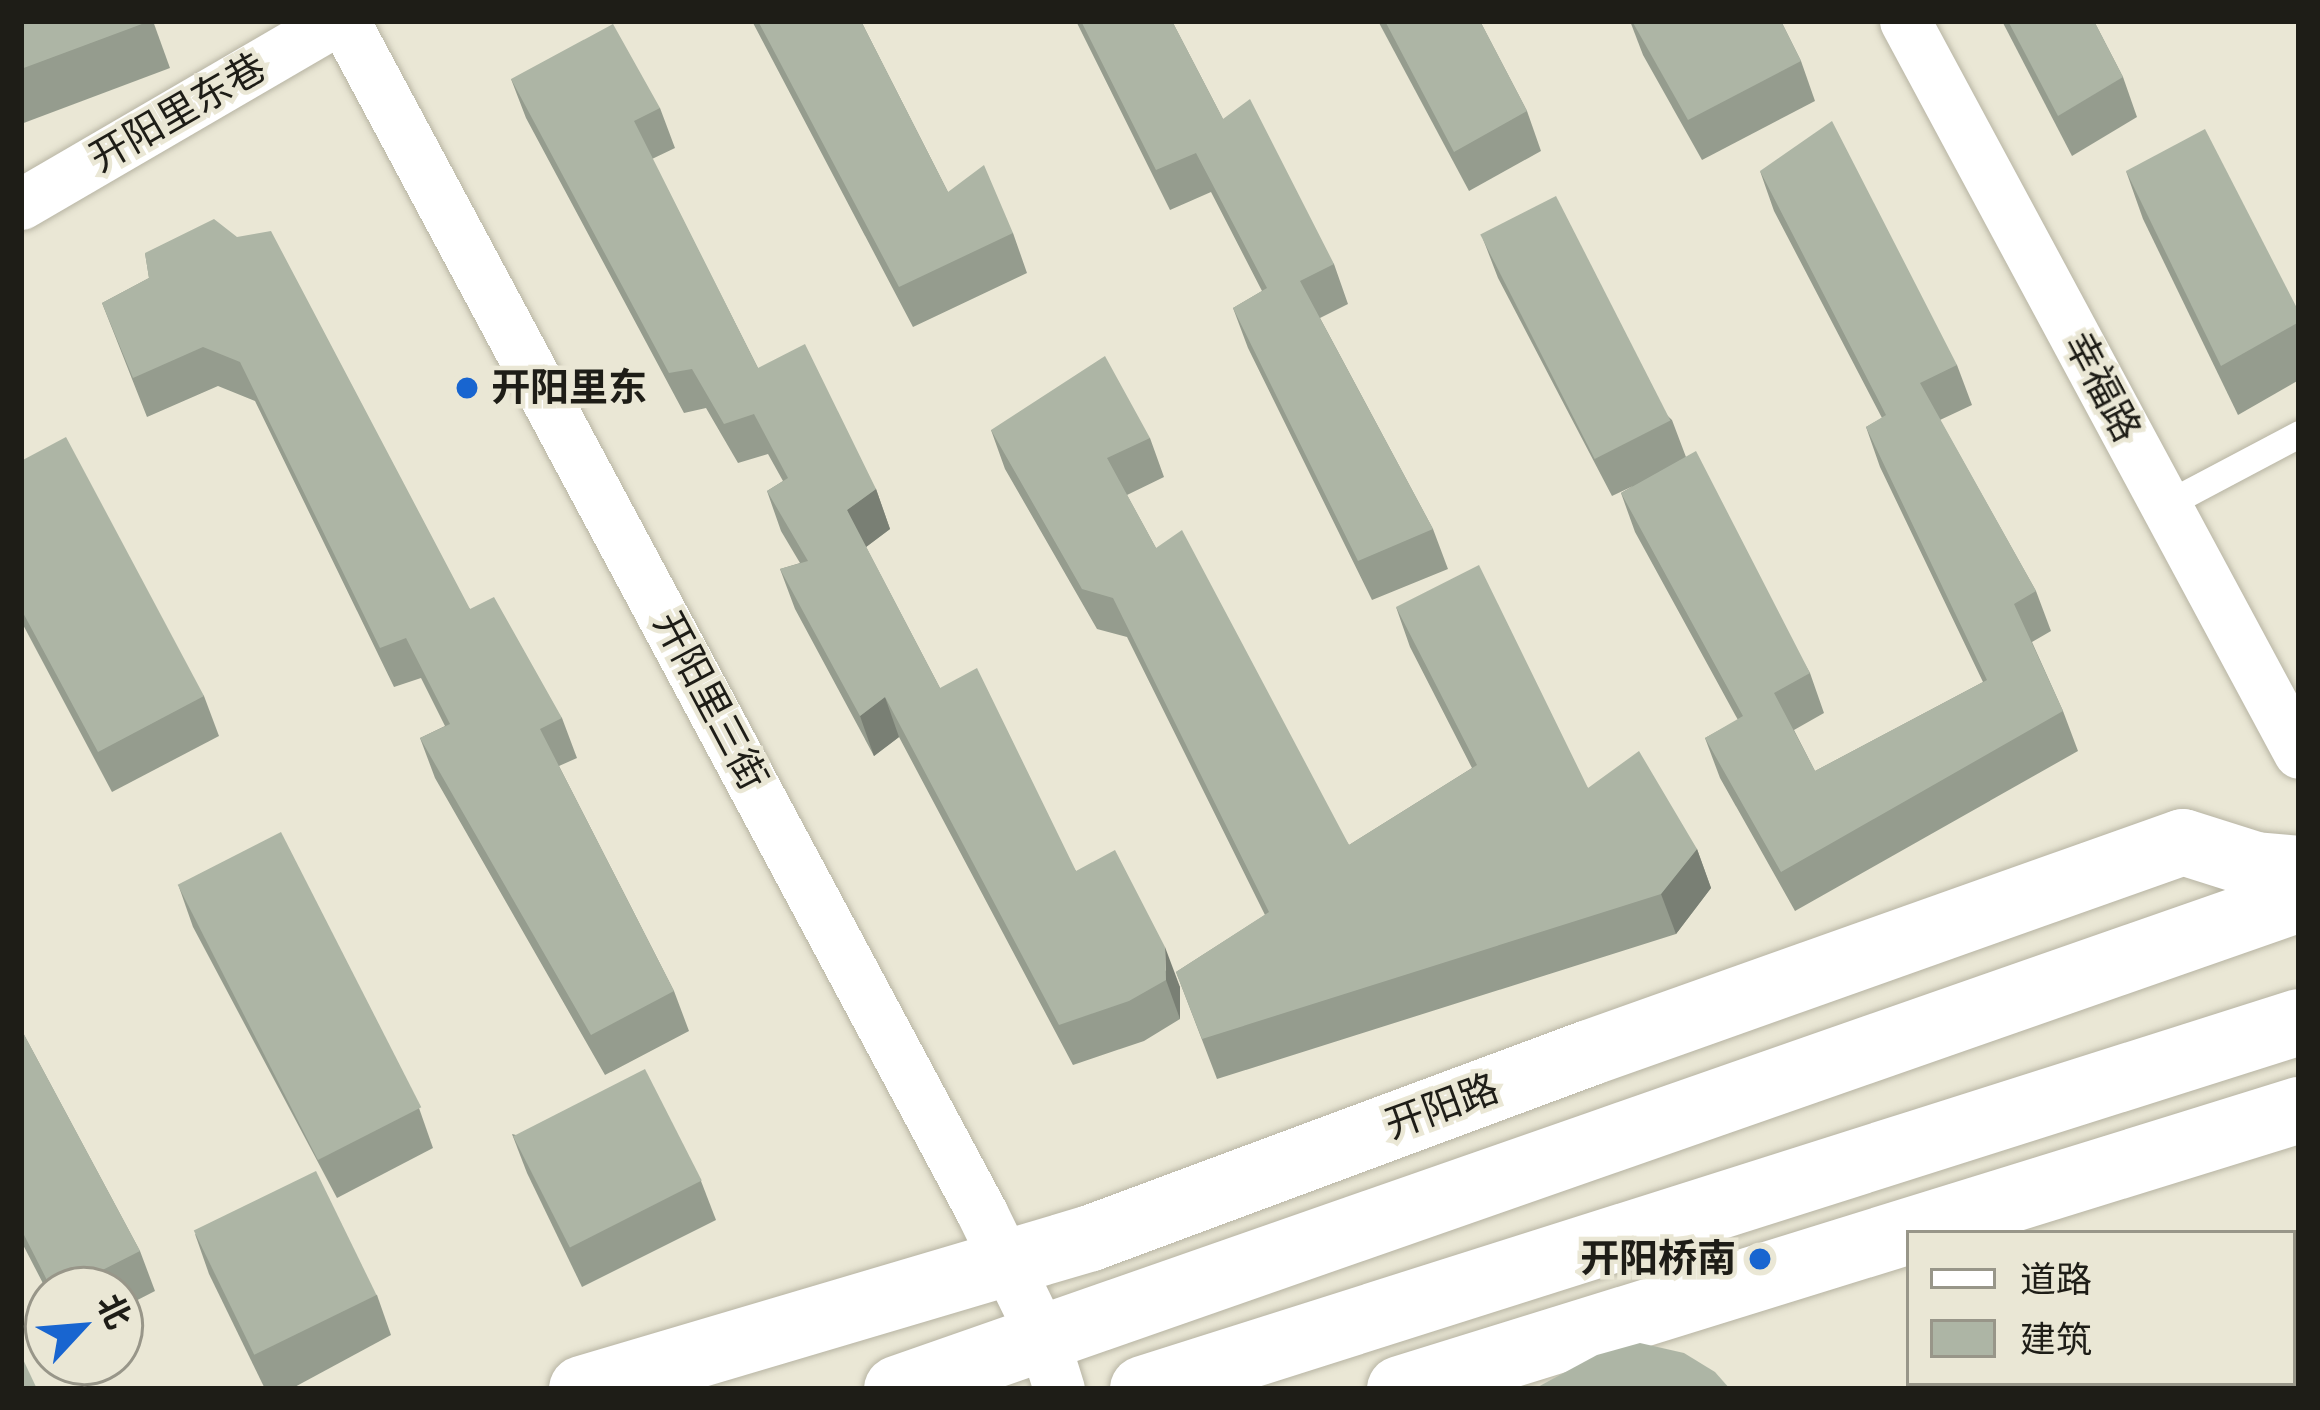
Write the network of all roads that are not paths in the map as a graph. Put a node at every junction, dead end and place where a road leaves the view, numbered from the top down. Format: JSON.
{"nodes":[{"id":1,"x":335,"y":21,"type":"edge"},
{"id":2,"x":344,"y":21,"type":"edge"},
{"id":3,"x":1905,"y":21,"type":"edge"},
{"id":4,"x":21,"y":204,"type":"edge"},
{"id":5,"x":2299,"y":434,"type":"edge"},
{"id":6,"x":2165,"y":505,"type":"junction"},
{"id":7,"x":2299,"y":754,"type":"edge"},
{"id":8,"x":2299,"y":869,"type":"edge"},
{"id":9,"x":2299,"y":899,"type":"edge"},
{"id":10,"x":2299,"y":1022,"type":"edge"},
{"id":11,"x":2299,"y":1110,"type":"edge"},
{"id":12,"x":1912,"y":1230,"type":"edge"},
{"id":13,"x":1906,"y":1232,"type":"edge"},
{"id":14,"x":1009,"y":1266,"type":"junction"},
{"id":15,"x":1051,"y":1364,"type":"edge"},
{"id":16,"x":582,"y":1389,"type":"edge"},
{"id":17,"x":897,"y":1389,"type":"edge"},
{"id":18,"x":1143,"y":1389,"type":"edge"},
{"id":19,"x":1400,"y":1389,"type":"edge"}],
"edges":[{"from":1,"to":4,"type":"street","name":"开阳里东巷"},
{"from":2,"to":14,"type":"street","name":"开阳里三街"},
{"from":3,"to":6,"type":"street","name":"幸福路"},
{"from":5,"to":6,"type":"lane"},
{"from":6,"to":7,"type":"street","name":"幸福路"},
{"from":8,"to":14,"type":"street","name":"开阳路"},
{"from":9,"to":15,"type":"street"},
{"from":10,"to":18,"type":"street"},
{"from":11,"to":12,"type":"street"},
{"from":13,"to":19,"type":"street"},
{"from":14,"to":15,"type":"street","name":"开阳里三街"},
{"from":14,"to":16,"type":"street","name":"开阳路"},
{"from":15,"to":17,"type":"street"}]}
